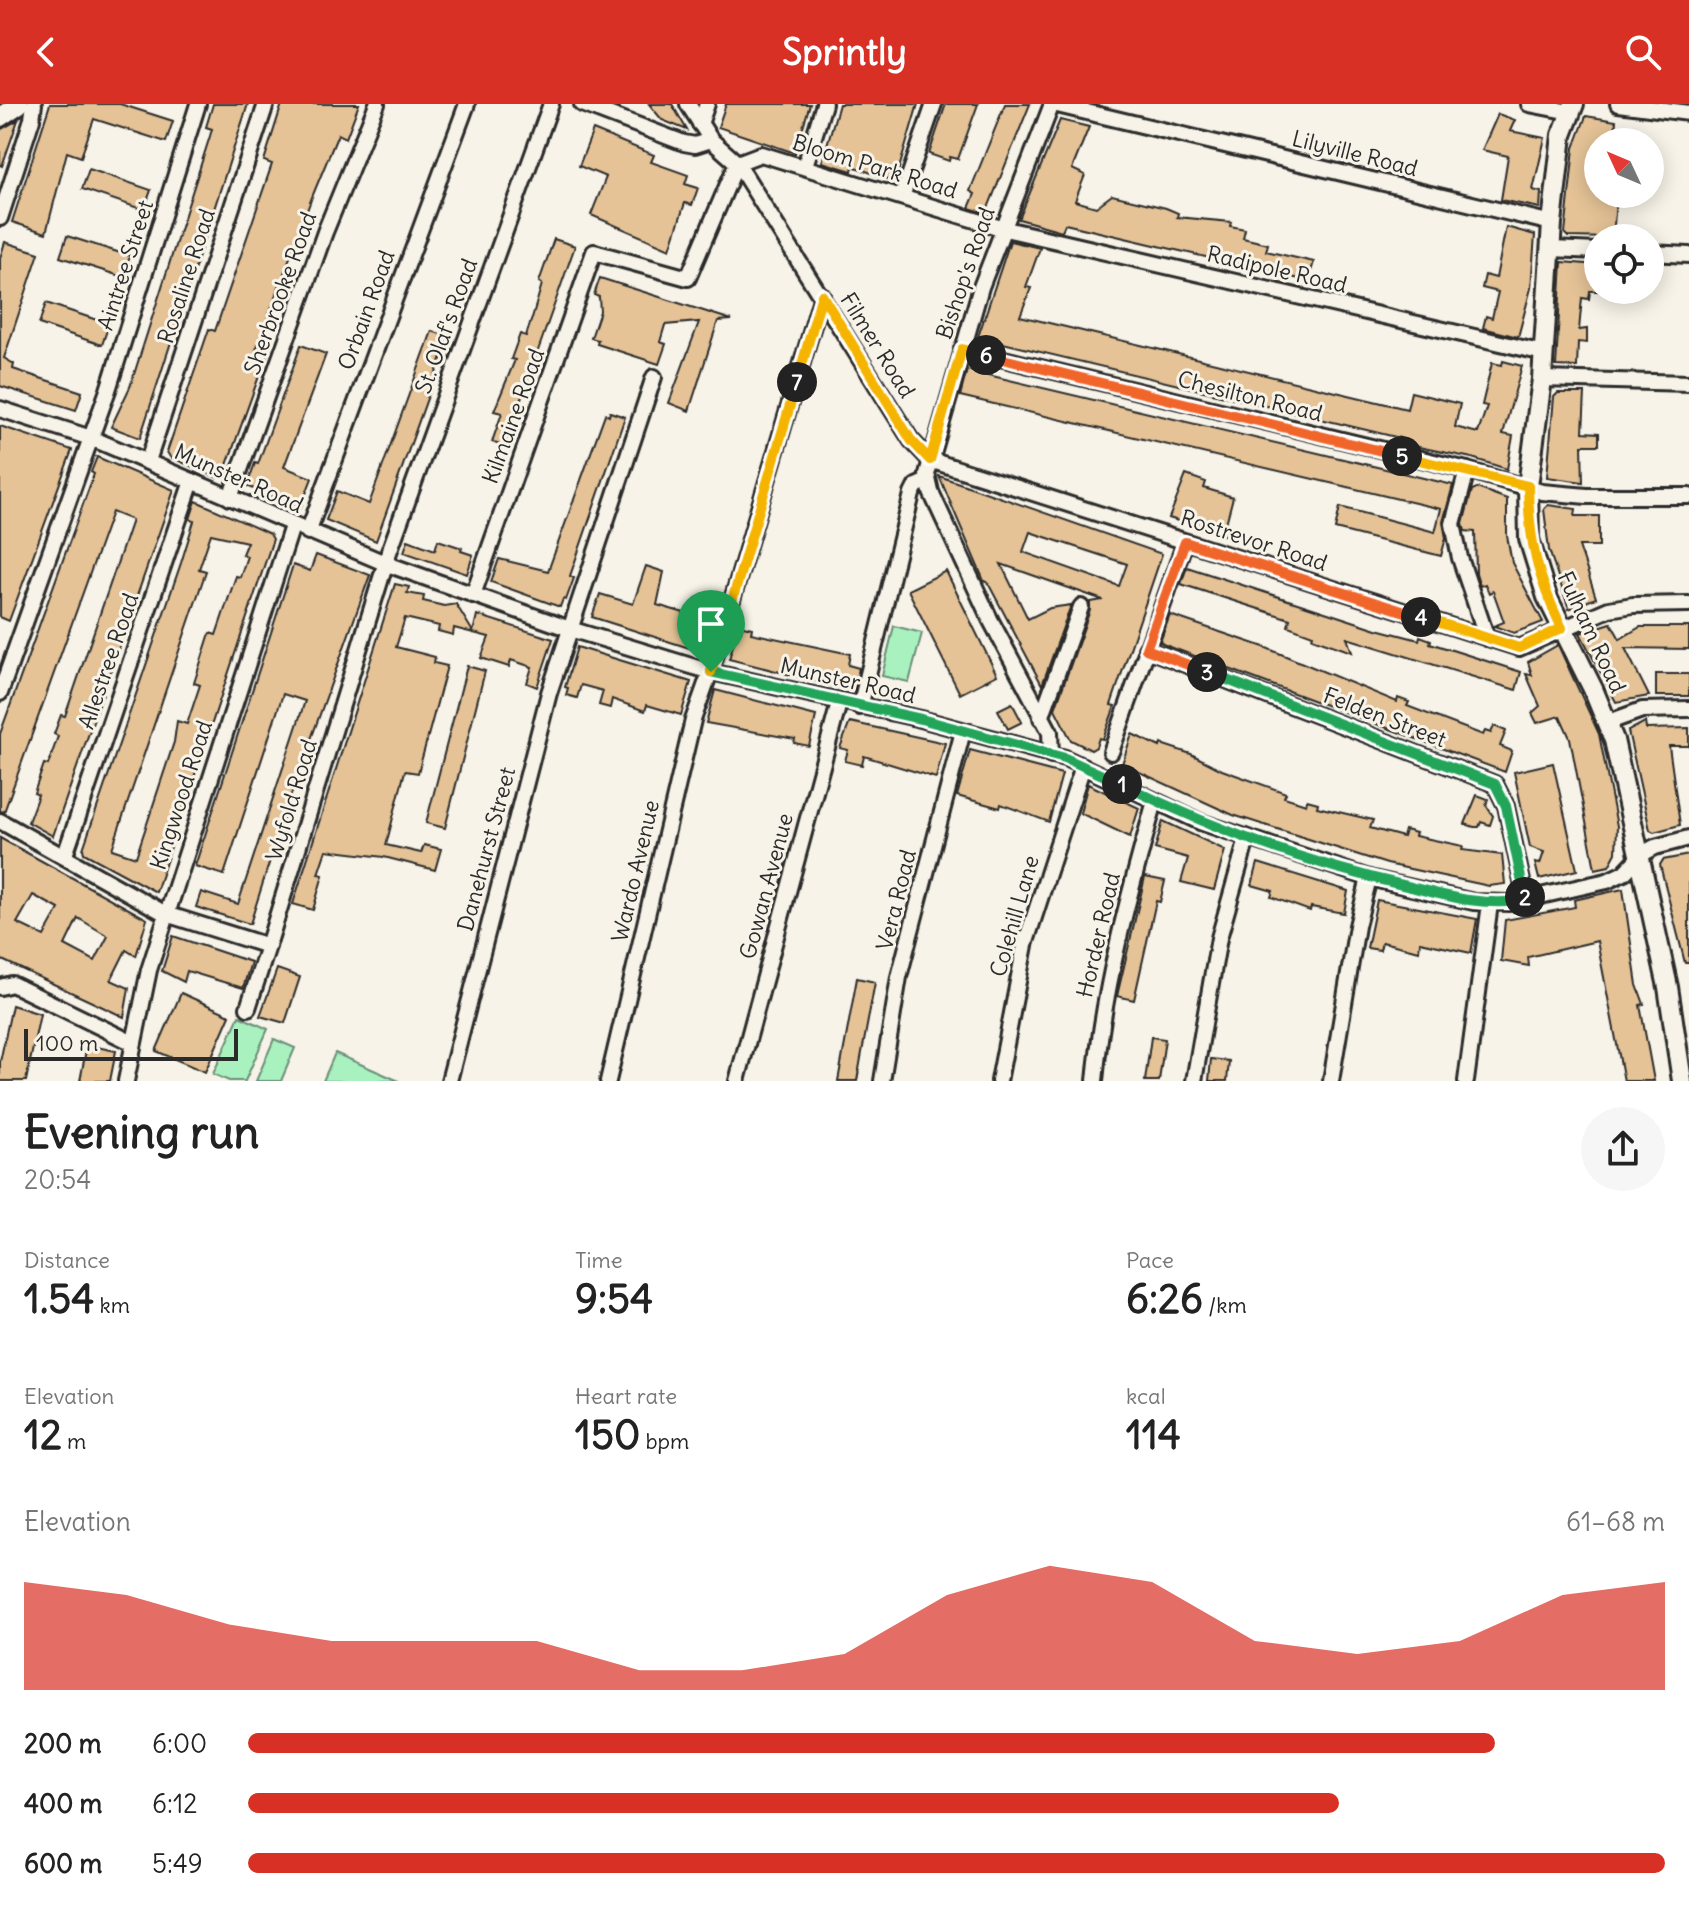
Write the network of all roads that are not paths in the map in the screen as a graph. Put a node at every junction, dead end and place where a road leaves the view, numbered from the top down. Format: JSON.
{"nodes":[{"id":1,"x":19,"y":104,"type":"edge"},
{"id":2,"x":34,"y":104,"type":"edge"},
{"id":3,"x":198,"y":104,"type":"edge"},
{"id":4,"x":266,"y":104,"type":"edge"},
{"id":5,"x":377,"y":104,"type":"edge"},
{"id":6,"x":467,"y":104,"type":"edge"},
{"id":7,"x":551,"y":104,"type":"edge"},
{"id":8,"x":582,"y":104,"type":"edge"},
{"id":9,"x":688,"y":104,"type":"edge"},
{"id":10,"x":707,"y":104,"type":"edge"},
{"id":11,"x":824,"y":104,"type":"edge"},
{"id":12,"x":934,"y":104,"type":"edge"},
{"id":13,"x":1053,"y":104,"type":"edge"},
{"id":14,"x":1529,"y":104,"type":"edge"},
{"id":15,"x":1618,"y":104,"type":"edge"},
{"id":16,"x":1572,"y":108,"type":"edge"},
{"id":17,"x":1689,"y":113,"type":"edge"},
{"id":18,"x":0,"y":117,"type":"edge"},
{"id":19,"x":700,"y":124,"type":"junction"},
{"id":20,"x":711,"y":140,"type":"junction"},
{"id":21,"x":737,"y":163,"type":"junction"},
{"id":22,"x":805,"y":166,"type":"junction"},
{"id":23,"x":902,"y":197,"type":"junction"},
{"id":24,"x":0,"y":218,"type":"edge"},
{"id":25,"x":1552,"y":223,"type":"junction"},
{"id":26,"x":1001,"y":228,"type":"junction"},
{"id":27,"x":1551,"y":249,"type":"junction"},
{"id":28,"x":1584,"y":250,"type":"edge"},
{"id":29,"x":1664,"y":254,"type":"edge"},
{"id":30,"x":1689,"y":255,"type":"edge"},
{"id":31,"x":822,"y":295,"type":"junction"},
{"id":32,"x":962,"y":349,"type":"junction"},
{"id":33,"x":1544,"y":353,"type":"junction"},
{"id":34,"x":654,"y":377,"type":"dead end"},
{"id":35,"x":1542,"y":379,"type":"junction"},
{"id":36,"x":1689,"y":383,"type":"edge"},
{"id":37,"x":0,"y":409,"type":"edge"},
{"id":38,"x":91,"y":438,"type":"junction"},
{"id":39,"x":930,"y":460,"type":"junction"},
{"id":40,"x":148,"y":461,"type":"junction"},
{"id":41,"x":1467,"y":470,"type":"junction"},
{"id":42,"x":192,"y":481,"type":"junction"},
{"id":43,"x":927,"y":481,"type":"junction"},
{"id":44,"x":1528,"y":486,"type":"junction"},
{"id":45,"x":1689,"y":496,"type":"edge"},
{"id":46,"x":230,"y":498,"type":"junction"},
{"id":47,"x":292,"y":526,"type":"junction"},
{"id":48,"x":308,"y":532,"type":"junction"},
{"id":49,"x":1185,"y":542,"type":"junction"},
{"id":50,"x":387,"y":564,"type":"junction"},
{"id":51,"x":473,"y":595,"type":"junction"},
{"id":52,"x":1689,"y":604,"type":"edge"},
{"id":53,"x":1081,"y":607,"type":"dead end"},
{"id":54,"x":1562,"y":628,"type":"junction"},
{"id":55,"x":570,"y":629,"type":"junction"},
{"id":56,"x":1487,"y":638,"type":"junction"},
{"id":57,"x":1146,"y":649,"type":"junction"},
{"id":58,"x":711,"y":672,"type":"junction"},
{"id":59,"x":0,"y":693,"type":"edge"},
{"id":60,"x":839,"y":703,"type":"junction"},
{"id":61,"x":860,"y":707,"type":"junction"},
{"id":62,"x":1689,"y":709,"type":"edge"},
{"id":63,"x":1041,"y":718,"type":"junction"},
{"id":64,"x":1609,"y":722,"type":"junction"},
{"id":65,"x":963,"y":731,"type":"junction"},
{"id":66,"x":1111,"y":752,"type":"dead end"},
{"id":67,"x":1051,"y":755,"type":"junction"},
{"id":68,"x":1083,"y":766,"type":"junction"},
{"id":69,"x":1155,"y":801,"type":"junction"},
{"id":70,"x":0,"y":821,"type":"edge"},
{"id":71,"x":1689,"y":838,"type":"edge"},
{"id":72,"x":1247,"y":839,"type":"junction"},
{"id":73,"x":65,"y":855,"type":"junction"},
{"id":74,"x":1638,"y":859,"type":"junction"},
{"id":75,"x":1369,"y":878,"type":"junction"},
{"id":76,"x":1526,"y":900,"type":"junction"},
{"id":77,"x":1490,"y":904,"type":"junction"},
{"id":78,"x":166,"y":914,"type":"junction"},
{"id":79,"x":268,"y":946,"type":"junction"},
{"id":80,"x":0,"y":987,"type":"edge"},
{"id":81,"x":248,"y":1008,"type":"dead end"},
{"id":82,"x":133,"y":1043,"type":"junction"},
{"id":83,"x":126,"y":1081,"type":"edge"},
{"id":84,"x":449,"y":1081,"type":"edge"},
{"id":85,"x":608,"y":1081,"type":"edge"},
{"id":86,"x":737,"y":1081,"type":"edge"},
{"id":87,"x":882,"y":1081,"type":"edge"},
{"id":88,"x":999,"y":1081,"type":"edge"},
{"id":89,"x":1095,"y":1081,"type":"edge"},
{"id":90,"x":1194,"y":1081,"type":"edge"},
{"id":91,"x":1331,"y":1081,"type":"edge"},
{"id":92,"x":1466,"y":1081,"type":"edge"},
{"id":93,"x":1682,"y":1081,"type":"edge"}],
"edges":[{"from":1,"to":18,"type":"main road"},
{"from":2,"to":24,"type":"street"},
{"from":3,"to":38,"type":"street","name":"Aintree Street"},
{"from":4,"to":40,"type":"street","name":"Rosaline Road"},
{"from":5,"to":46,"type":"street","name":"Sherbrooke Road"},
{"from":6,"to":48,"type":"street","name":"Orbain Road"},
{"from":7,"to":50,"type":"street","name":"St. Olaf's Road"},
{"from":8,"to":20,"type":"street"},
{"from":9,"to":19,"type":"street","name":"Filmer Road"},
{"from":10,"to":19,"type":"street"},
{"from":11,"to":22,"type":"street"},
{"from":12,"to":23,"type":"street"},
{"from":13,"to":25,"type":"street","name":"Lilyville Road"},
{"from":13,"to":26,"type":"street","name":"Bishop's Road"},
{"from":14,"to":16,"type":"street"},
{"from":15,"to":17,"type":"street"},
{"from":16,"to":25,"type":"main road","name":"Fulham Road"},
{"from":19,"to":20,"type":"street","name":"Filmer Road"},
{"from":20,"to":21,"type":"street","name":"Filmer Road"},
{"from":21,"to":22,"type":"street","name":"Bloom Park Road"},
{"from":21,"to":31,"type":"street","name":"Filmer Road"},
{"from":21,"to":51,"type":"street","name":"Kilmaine Road"},
{"from":22,"to":23,"type":"street","name":"Bloom Park Road"},
{"from":23,"to":26,"type":"street","name":"Bloom Park Road"},
{"from":25,"to":27,"type":"main road","name":"Fulham Road"},
{"from":26,"to":32,"type":"street","name":"Bishop's Road"},
{"from":26,"to":33,"type":"street","name":"Radipole Road"},
{"from":27,"to":28,"type":"street"},
{"from":27,"to":33,"type":"main road","name":"Fulham Road"},
{"from":29,"to":30,"type":"street"},
{"from":31,"to":39,"type":"street","name":"Filmer Road"},
{"from":31,"to":58,"type":"street","name":"Wardo Avenue"},
{"from":32,"to":39,"type":"street","name":"Bishop's Road"},
{"from":32,"to":41,"type":"street","name":"Chesilton Road"},
{"from":33,"to":35,"type":"main road","name":"Fulham Road"},
{"from":34,"to":55,"type":"street","name":"Danehurst Street"},
{"from":35,"to":36,"type":"street"},
{"from":35,"to":44,"type":"main road","name":"Fulham Road"},
{"from":37,"to":38,"type":"street","name":"Munster Road"},
{"from":38,"to":40,"type":"street","name":"Munster Road"},
{"from":38,"to":59,"type":"street","name":"Aintree Street"},
{"from":39,"to":43,"type":"street"},
{"from":39,"to":49,"type":"street","name":"Rostrevor Road"},
{"from":40,"to":42,"type":"street","name":"Munster Road"},
{"from":41,"to":44,"type":"street","name":"Chesilton Road"},
{"from":41,"to":56,"type":"street"},
{"from":42,"to":46,"type":"street","name":"Munster Road"},
{"from":42,"to":73,"type":"street","name":"Allestree Road"},
{"from":43,"to":61,"type":"street"},
{"from":43,"to":63,"type":"street"},
{"from":44,"to":45,"type":"street","name":"Chesilton Road"},
{"from":44,"to":54,"type":"main road","name":"Fulham Road"},
{"from":46,"to":47,"type":"street","name":"Munster Road"},
{"from":47,"to":48,"type":"street","name":"Munster Road"},
{"from":47,"to":78,"type":"street","name":"Kingwood Road"},
{"from":48,"to":50,"type":"street","name":"Munster Road"},
{"from":49,"to":56,"type":"street","name":"Rostrevor Road"},
{"from":49,"to":57,"type":"street"},
{"from":50,"to":51,"type":"street","name":"Munster Road"},
{"from":50,"to":79,"type":"street","name":"Wyfold Road"},
{"from":51,"to":55,"type":"street","name":"Munster Road"},
{"from":52,"to":54,"type":"street","name":"Rostrevor Road"},
{"from":53,"to":63,"type":"street"},
{"from":54,"to":56,"type":"street","name":"Rostrevor Road"},
{"from":54,"to":64,"type":"main road","name":"Fulham Road"},
{"from":55,"to":58,"type":"street","name":"Munster Road"},
{"from":55,"to":84,"type":"street","name":"Danehurst Street"},
{"from":57,"to":66,"type":"street"},
{"from":57,"to":76,"type":"street","name":"Felden Street"},
{"from":58,"to":60,"type":"street","name":"Munster Road"},
{"from":58,"to":85,"type":"street","name":"Wardo Avenue"},
{"from":60,"to":61,"type":"street","name":"Munster Road"},
{"from":60,"to":86,"type":"street","name":"Gowan Avenue"},
{"from":61,"to":65,"type":"street","name":"Munster Road"},
{"from":62,"to":64,"type":"street"},
{"from":63,"to":67,"type":"street"},
{"from":64,"to":74,"type":"main road","name":"Fulham Road"},
{"from":65,"to":67,"type":"street","name":"Munster Road"},
{"from":65,"to":87,"type":"street","name":"Vera Road"},
{"from":67,"to":68,"type":"street","name":"Munster Road"},
{"from":68,"to":69,"type":"street","name":"Munster Road"},
{"from":68,"to":88,"type":"street","name":"Colehill Lane"},
{"from":69,"to":72,"type":"street","name":"Munster Road"},
{"from":69,"to":89,"type":"street","name":"Horder Road"},
{"from":70,"to":73,"type":"street"},
{"from":71,"to":74,"type":"street","name":"Munster Road"},
{"from":72,"to":75,"type":"street","name":"Munster Road"},
{"from":72,"to":90,"type":"street"},
{"from":73,"to":78,"type":"street"},
{"from":74,"to":76,"type":"street","name":"Munster Road"},
{"from":74,"to":93,"type":"main road","name":"Fulham Road"},
{"from":75,"to":77,"type":"street","name":"Munster Road"},
{"from":75,"to":91,"type":"street"},
{"from":76,"to":77,"type":"street","name":"Munster Road"},
{"from":77,"to":92,"type":"street"},
{"from":78,"to":79,"type":"street"},
{"from":78,"to":82,"type":"street","name":"Kingwood Road"},
{"from":79,"to":81,"type":"street","name":"Wyfold Road"},
{"from":80,"to":82,"type":"street"},
{"from":82,"to":83,"type":"street","name":"Kingwood Road"}]}
